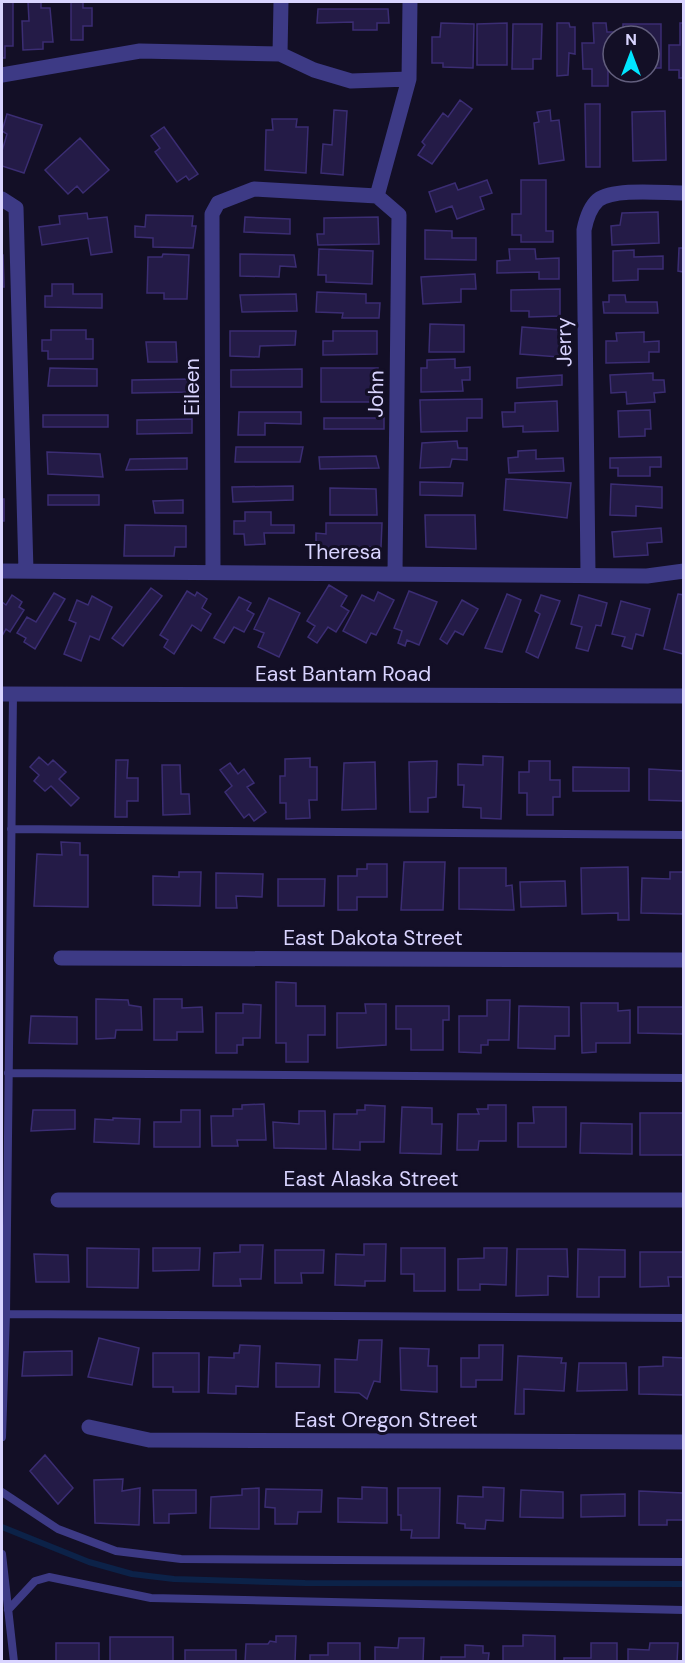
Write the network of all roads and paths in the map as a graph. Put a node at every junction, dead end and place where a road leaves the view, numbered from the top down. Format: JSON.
{"nodes":[{"id":1,"x":281,"y":2,"type":"edge"},
{"id":2,"x":410,"y":2,"type":"edge"},
{"id":3,"x":280,"y":54,"type":"junction"},
{"id":4,"x":2,"y":75,"type":"edge"},
{"id":5,"x":409,"y":79,"type":"junction"},
{"id":6,"x":684,"y":193,"type":"edge"},
{"id":7,"x":376,"y":196,"type":"junction"},
{"id":8,"x":2,"y":199,"type":"edge"},
{"id":9,"x":2,"y":571,"type":"edge"},
{"id":10,"x":26,"y":571,"type":"junction"},
{"id":11,"x":684,"y":571,"type":"edge"},
{"id":12,"x":213,"y":572,"type":"junction"},
{"id":13,"x":395,"y":573,"type":"junction"},
{"id":14,"x":588,"y":573,"type":"junction"},
{"id":15,"x":7,"y":694,"type":"edge"},
{"id":16,"x":684,"y":696,"type":"edge"},
{"id":17,"x":11,"y":829,"type":"junction"},
{"id":18,"x":684,"y":835,"type":"edge"},
{"id":19,"x":62,"y":958,"type":"dead end"},
{"id":20,"x":684,"y":960,"type":"edge"},
{"id":21,"x":8,"y":1073,"type":"junction"},
{"id":22,"x":684,"y":1078,"type":"edge"},
{"id":23,"x":58,"y":1200,"type":"dead end"},
{"id":24,"x":684,"y":1200,"type":"edge"},
{"id":25,"x":6,"y":1314,"type":"junction"},
{"id":26,"x":684,"y":1318,"type":"edge"},
{"id":27,"x":89,"y":1427,"type":"dead end"},
{"id":28,"x":2,"y":1437,"type":"edge"},
{"id":29,"x":684,"y":1442,"type":"edge"},
{"id":30,"x":2,"y":1492,"type":"edge"},
{"id":31,"x":2,"y":1554,"type":"edge"},
{"id":32,"x":684,"y":1562,"type":"edge"},
{"id":33,"x":8,"y":1610,"type":"junction"},
{"id":34,"x":684,"y":1611,"type":"edge"},
{"id":35,"x":14,"y":1662,"type":"edge"}],
"edges":[{"from":1,"to":3,"type":"street"},
{"from":2,"to":5,"type":"street"},
{"from":3,"to":4,"type":"street"},
{"from":3,"to":5,"type":"street"},
{"from":5,"to":7,"type":"street"},
{"from":6,"to":14,"type":"street","name":"Jerry"},
{"from":7,"to":12,"type":"street","name":"Eileen"},
{"from":7,"to":13,"type":"street","name":"John"},
{"from":8,"to":10,"type":"street"},
{"from":9,"to":10,"type":"street","name":"Theresa"},
{"from":10,"to":12,"type":"street","name":"Theresa"},
{"from":11,"to":14,"type":"street","name":"Theresa"},
{"from":12,"to":13,"type":"street","name":"Theresa"},
{"from":13,"to":14,"type":"street","name":"Theresa"},
{"from":15,"to":16,"type":"street","name":"East Bantam Road"},
{"from":15,"to":17,"type":"lane"},
{"from":17,"to":18,"type":"lane"},
{"from":17,"to":21,"type":"lane"},
{"from":19,"to":20,"type":"street","name":"East Dakota Street"},
{"from":21,"to":22,"type":"lane"},
{"from":21,"to":25,"type":"lane"},
{"from":23,"to":24,"type":"street","name":"East Alaska Street"},
{"from":25,"to":26,"type":"lane"},
{"from":25,"to":28,"type":"lane"},
{"from":27,"to":29,"type":"street","name":"East Oregon Street"},
{"from":30,"to":32,"type":"lane"},
{"from":31,"to":33,"type":"lane"},
{"from":33,"to":34,"type":"lane"},
{"from":33,"to":35,"type":"lane"}]}
